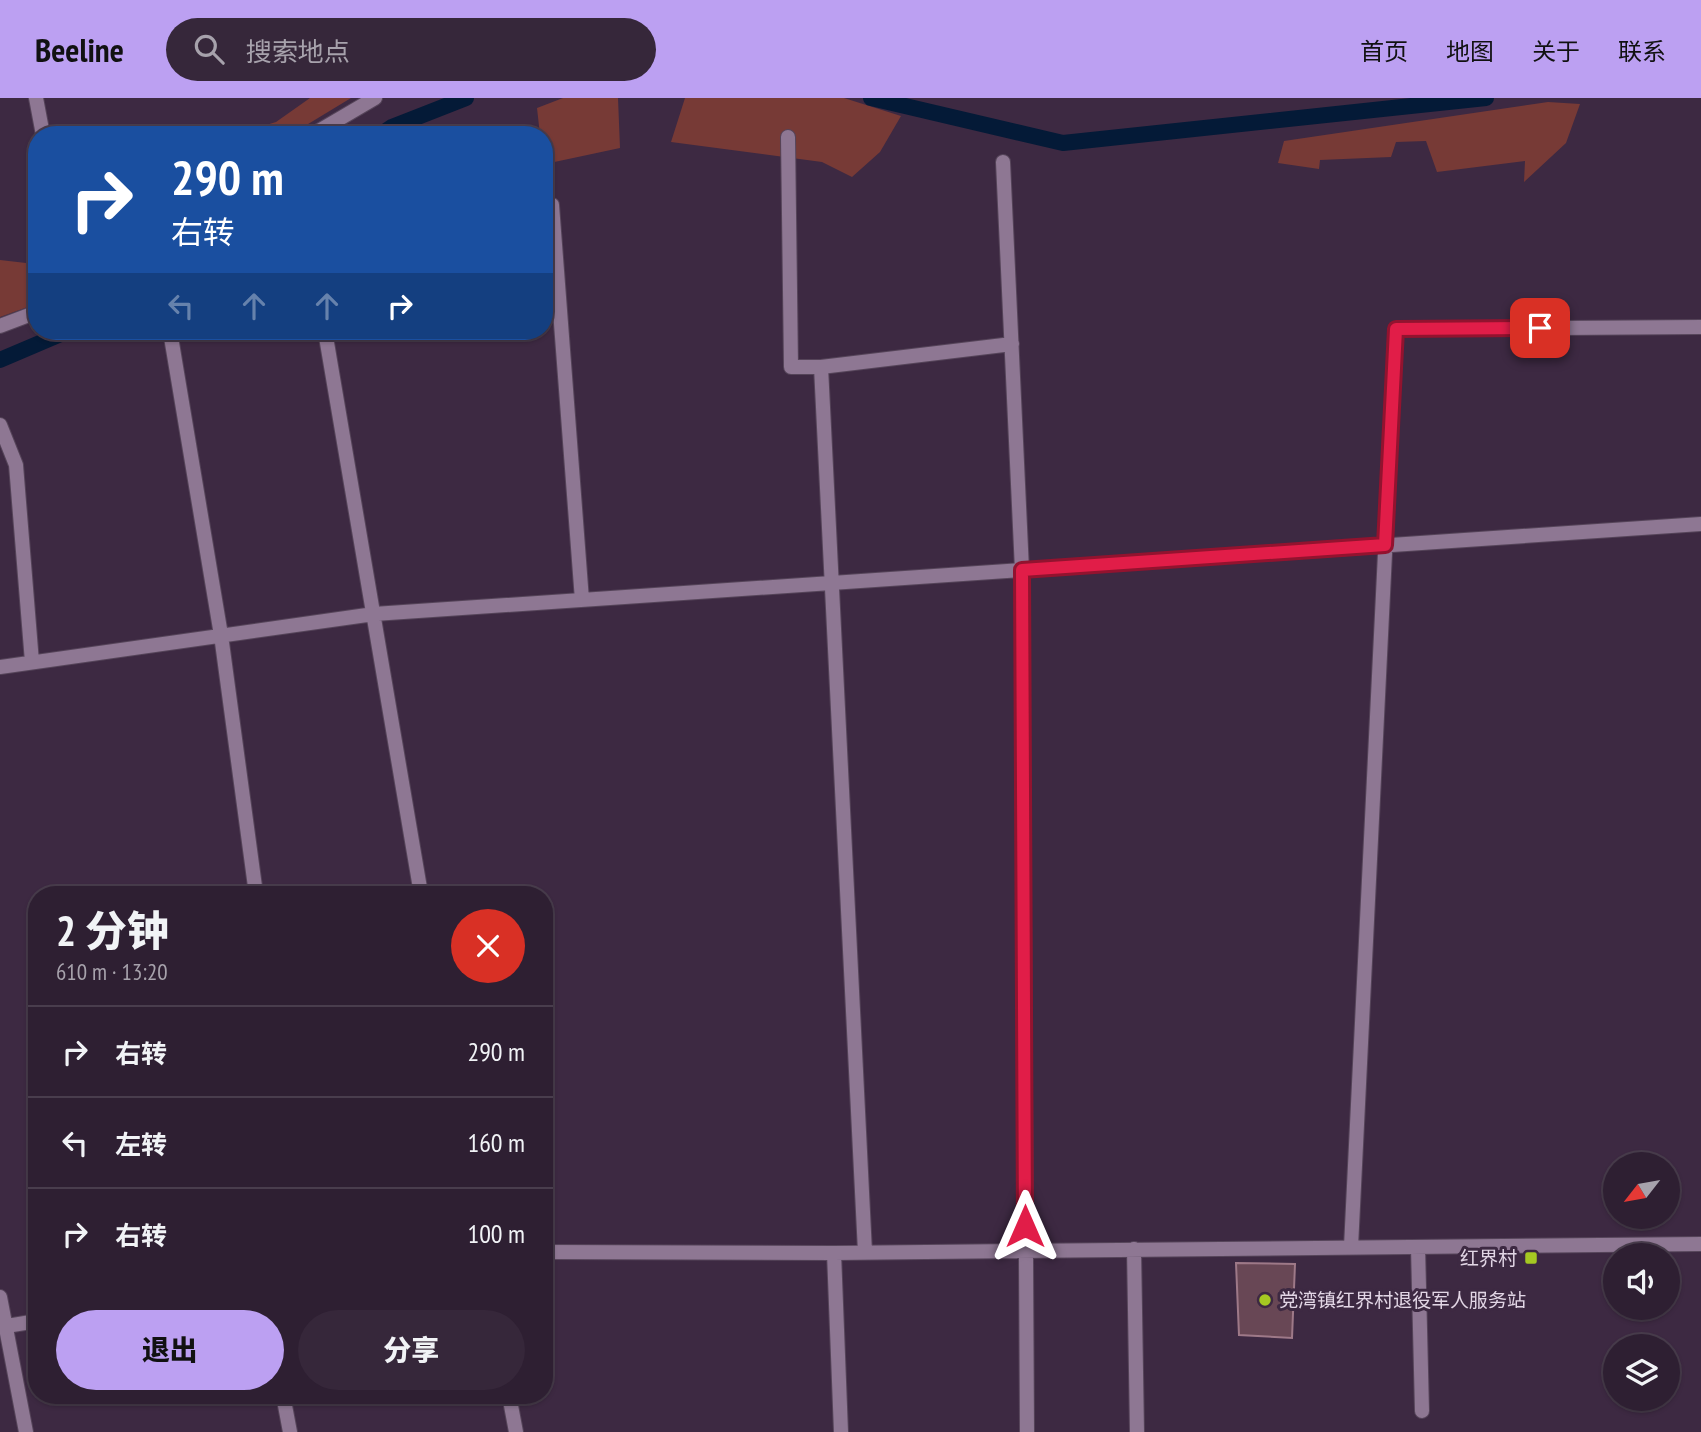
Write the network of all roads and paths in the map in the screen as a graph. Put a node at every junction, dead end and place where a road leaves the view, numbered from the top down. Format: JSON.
{"nodes":[{"id":1,"x":36,"y":98,"type":"edge"},
{"id":2,"x":374,"y":98,"type":"edge"},
{"id":3,"x":41,"y":126,"type":"edge"},
{"id":4,"x":327,"y":126,"type":"edge"},
{"id":5,"x":788,"y":137,"type":"dead end"},
{"id":6,"x":1003,"y":162,"type":"dead end"},
{"id":7,"x":553,"y":218,"type":"edge"},
{"id":8,"x":28,"y":315,"type":"edge"},
{"id":9,"x":0,"y":326,"type":"edge"},
{"id":10,"x":1701,"y":327,"type":"edge"},
{"id":11,"x":172,"y":340,"type":"edge"},
{"id":12,"x":327,"y":340,"type":"edge"},
{"id":13,"x":1012,"y":344,"type":"junction"},
{"id":14,"x":821,"y":367,"type":"junction"},
{"id":15,"x":0,"y":425,"type":"edge"},
{"id":16,"x":1701,"y":524,"type":"edge"},
{"id":17,"x":1385,"y":545,"type":"junction"},
{"id":18,"x":1022,"y":570,"type":"junction"},
{"id":19,"x":831,"y":583,"type":"junction"},
{"id":20,"x":582,"y":600,"type":"junction"},
{"id":21,"x":374,"y":614,"type":"junction"},
{"id":22,"x":222,"y":635,"type":"junction"},
{"id":23,"x":32,"y":662,"type":"junction"},
{"id":24,"x":0,"y":667,"type":"edge"},
{"id":25,"x":255,"y":886,"type":"edge"},
{"id":26,"x":420,"y":886,"type":"edge"},
{"id":27,"x":1701,"y":1244,"type":"edge"},
{"id":28,"x":1351,"y":1247,"type":"junction"},
{"id":29,"x":1419,"y":1247,"type":"junction"},
{"id":30,"x":1135,"y":1250,"type":"junction"},
{"id":31,"x":1025,"y":1251,"type":"junction"},
{"id":32,"x":553,"y":1252,"type":"edge"},
{"id":33,"x":865,"y":1252,"type":"junction"},
{"id":34,"x":835,"y":1253,"type":"junction"},
{"id":35,"x":0,"y":1297,"type":"edge"},
{"id":36,"x":28,"y":1322,"type":"edge"},
{"id":37,"x":3,"y":1326,"type":"edge"},
{"id":38,"x":285,"y":1404,"type":"edge"},
{"id":39,"x":511,"y":1404,"type":"edge"},
{"id":40,"x":1422,"y":1412,"type":"dead end"},
{"id":41,"x":26,"y":1432,"type":"edge"},
{"id":42,"x":290,"y":1432,"type":"edge"},
{"id":43,"x":516,"y":1432,"type":"edge"},
{"id":44,"x":841,"y":1432,"type":"edge"},
{"id":45,"x":1027,"y":1432,"type":"edge"},
{"id":46,"x":1137,"y":1432,"type":"edge"}],
"edges":[{"from":1,"to":3,"type":"street"},
{"from":2,"to":4,"type":"street"},
{"from":5,"to":14,"type":"street"},
{"from":6,"to":13,"type":"street"},
{"from":7,"to":20,"type":"street"},
{"from":8,"to":9,"type":"street"},
{"from":10,"to":17,"type":"street"},
{"from":11,"to":22,"type":"street"},
{"from":12,"to":21,"type":"street"},
{"from":13,"to":14,"type":"street"},
{"from":13,"to":18,"type":"street"},
{"from":14,"to":19,"type":"street"},
{"from":15,"to":23,"type":"street"},
{"from":16,"to":17,"type":"street"},
{"from":17,"to":18,"type":"street"},
{"from":17,"to":28,"type":"street"},
{"from":18,"to":19,"type":"street"},
{"from":18,"to":31,"type":"street"},
{"from":19,"to":20,"type":"street"},
{"from":19,"to":33,"type":"street"},
{"from":20,"to":21,"type":"street"},
{"from":21,"to":22,"type":"street"},
{"from":21,"to":26,"type":"street"},
{"from":22,"to":23,"type":"street"},
{"from":22,"to":25,"type":"street"},
{"from":23,"to":24,"type":"street"},
{"from":27,"to":29,"type":"street"},
{"from":28,"to":29,"type":"street"},
{"from":28,"to":30,"type":"street"},
{"from":29,"to":40,"type":"street"},
{"from":30,"to":31,"type":"street"},
{"from":30,"to":46,"type":"street"},
{"from":31,"to":33,"type":"street"},
{"from":31,"to":45,"type":"street"},
{"from":32,"to":34,"type":"street"},
{"from":33,"to":34,"type":"street"},
{"from":34,"to":44,"type":"street"},
{"from":35,"to":37,"type":"street"},
{"from":36,"to":37,"type":"street"},
{"from":37,"to":41,"type":"street"},
{"from":38,"to":42,"type":"street"},
{"from":39,"to":43,"type":"street"}]}
